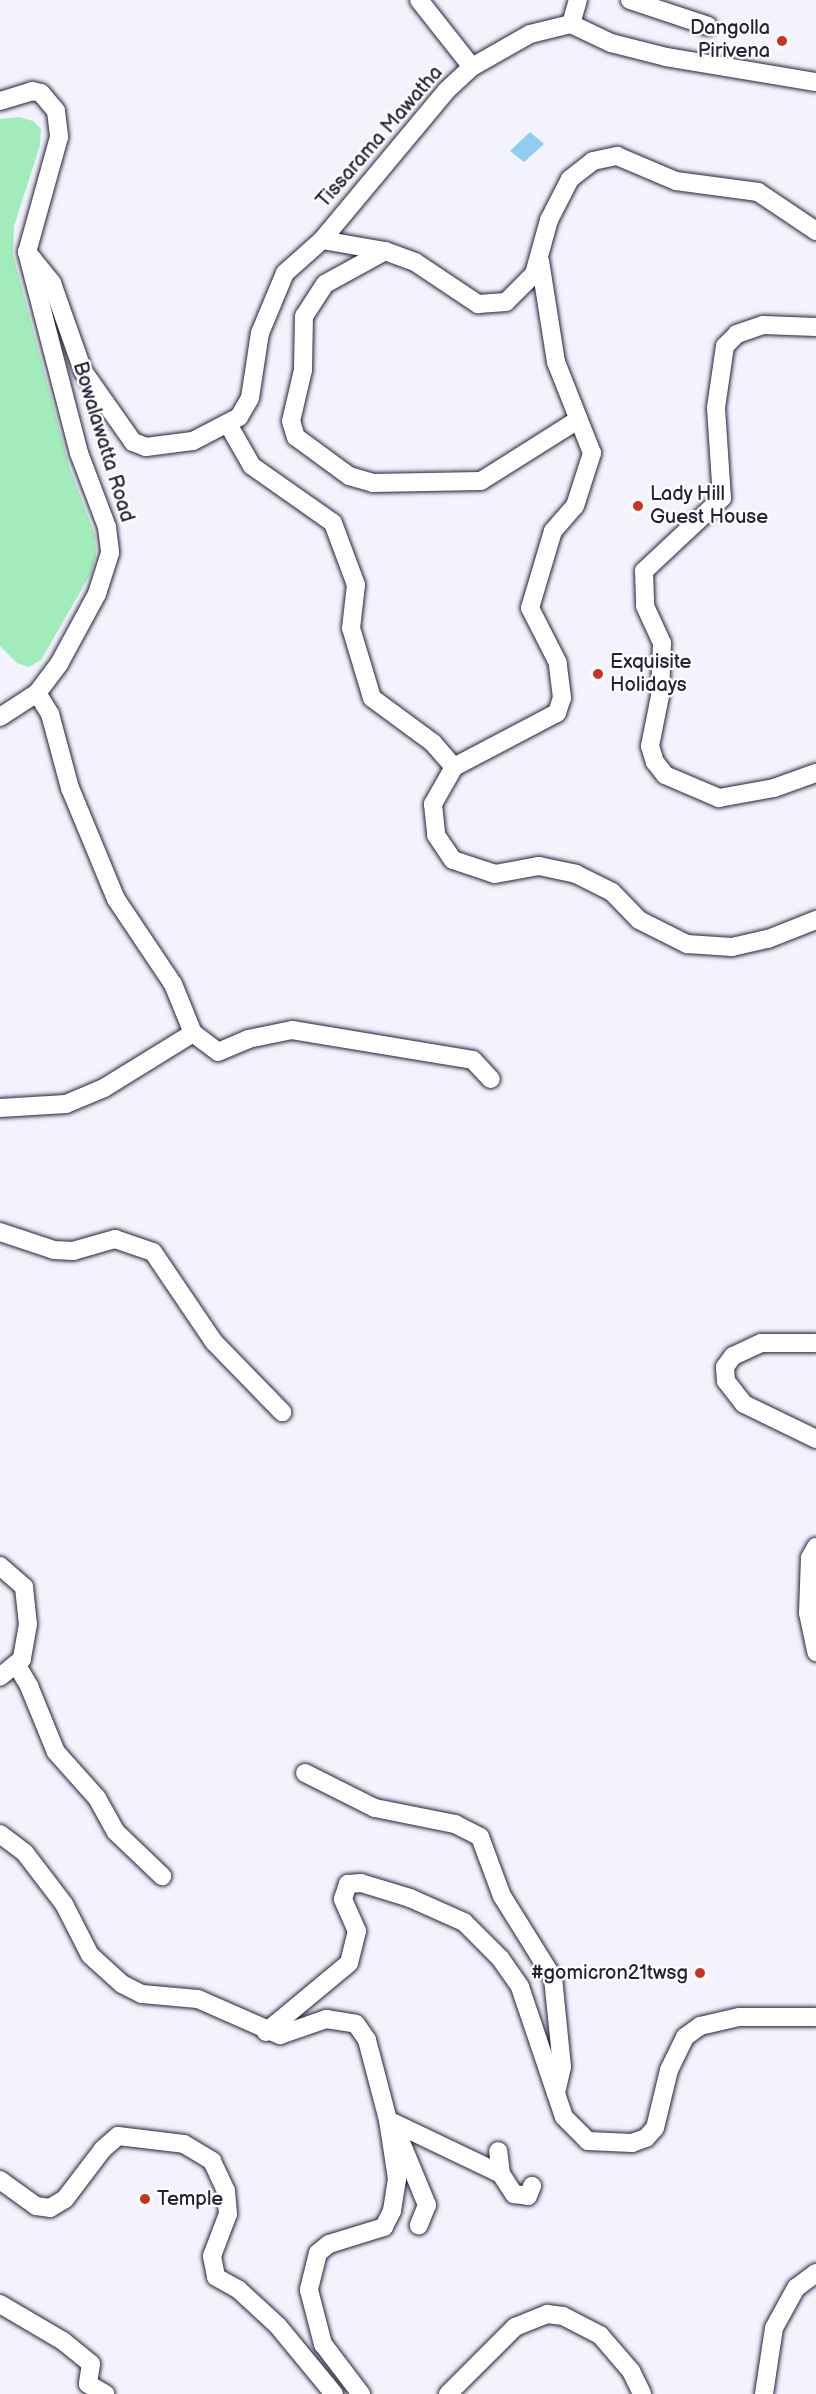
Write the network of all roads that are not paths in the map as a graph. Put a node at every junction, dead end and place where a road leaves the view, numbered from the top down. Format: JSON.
{"nodes":[{"id":1,"x":419,"y":0,"type":"edge"},
{"id":2,"x":578,"y":0,"type":"edge"},
{"id":3,"x":630,"y":0,"type":"edge"},
{"id":4,"x":571,"y":24,"type":"junction"},
{"id":5,"x":708,"y":26,"type":"dead end"},
{"id":6,"x":472,"y":67,"type":"junction"},
{"id":7,"x":816,"y":82,"type":"edge"},
{"id":8,"x":0,"y":101,"type":"edge"},
{"id":9,"x":816,"y":231,"type":"edge"},
{"id":10,"x":322,"y":240,"type":"junction"},
{"id":11,"x":385,"y":251,"type":"junction"},
{"id":12,"x":27,"y":252,"type":"junction"},
{"id":13,"x":540,"y":261,"type":"junction"},
{"id":14,"x":816,"y":327,"type":"edge"},
{"id":15,"x":579,"y":420,"type":"junction"},
{"id":16,"x":228,"y":424,"type":"junction"},
{"id":17,"x":37,"y":693,"type":"junction"},
{"id":18,"x":0,"y":717,"type":"edge"},
{"id":19,"x":454,"y":767,"type":"junction"},
{"id":20,"x":816,"y":773,"type":"edge"},
{"id":21,"x":816,"y":920,"type":"edge"},
{"id":22,"x":193,"y":1033,"type":"junction"},
{"id":23,"x":491,"y":1079,"type":"dead end"},
{"id":24,"x":0,"y":1108,"type":"edge"},
{"id":25,"x":0,"y":1232,"type":"edge"},
{"id":26,"x":816,"y":1343,"type":"edge"},
{"id":27,"x":282,"y":1412,"type":"dead end"},
{"id":28,"x":816,"y":1439,"type":"edge"},
{"id":29,"x":816,"y":1547,"type":"edge"},
{"id":30,"x":0,"y":1566,"type":"edge"},
{"id":31,"x":816,"y":1652,"type":"edge"},
{"id":32,"x":15,"y":1664,"type":"junction"},
{"id":33,"x":0,"y":1677,"type":"edge"},
{"id":34,"x":305,"y":1773,"type":"dead end"},
{"id":35,"x":0,"y":1834,"type":"edge"},
{"id":36,"x":162,"y":1876,"type":"dead end"},
{"id":37,"x":816,"y":2016,"type":"edge"},
{"id":38,"x":266,"y":2032,"type":"junction"},
{"id":39,"x":556,"y":2094,"type":"junction"},
{"id":40,"x":390,"y":2121,"type":"junction"},
{"id":41,"x":498,"y":2151,"type":"dead end"},
{"id":42,"x":501,"y":2174,"type":"junction"},
{"id":43,"x":0,"y":2180,"type":"edge"},
{"id":44,"x":532,"y":2186,"type":"dead end"},
{"id":45,"x":419,"y":2225,"type":"dead end"},
{"id":46,"x":816,"y":2273,"type":"edge"},
{"id":47,"x":0,"y":2304,"type":"edge"},
{"id":48,"x":105,"y":2394,"type":"edge"},
{"id":49,"x":334,"y":2394,"type":"edge"},
{"id":50,"x":361,"y":2394,"type":"edge"},
{"id":51,"x":448,"y":2394,"type":"edge"},
{"id":52,"x":642,"y":2394,"type":"edge"},
{"id":53,"x":764,"y":2394,"type":"edge"}],
"edges":[{"from":1,"to":6,"type":"street"},
{"from":2,"to":4,"type":"street"},
{"from":3,"to":5,"type":"street"},
{"from":4,"to":6,"type":"street","name":"Tissarama Mawatha"},
{"from":4,"to":7,"type":"street"},
{"from":6,"to":10,"type":"street","name":"Tissarama Mawatha"},
{"from":8,"to":12,"type":"street"},
{"from":9,"to":13,"type":"street"},
{"from":10,"to":11,"type":"street"},
{"from":10,"to":16,"type":"street","name":"Tissarama Mawatha"},
{"from":11,"to":13,"type":"street"},
{"from":11,"to":15,"type":"street"},
{"from":12,"to":16,"type":"street"},
{"from":12,"to":17,"type":"street","name":"Bowalawatta Road"},
{"from":13,"to":15,"type":"street"},
{"from":14,"to":20,"type":"street"},
{"from":15,"to":19,"type":"street"},
{"from":16,"to":19,"type":"street"},
{"from":17,"to":18,"type":"street","name":"Bowalawatta Road"},
{"from":17,"to":22,"type":"street"},
{"from":19,"to":21,"type":"street"},
{"from":22,"to":23,"type":"street"},
{"from":22,"to":24,"type":"street"},
{"from":25,"to":27,"type":"street"},
{"from":26,"to":28,"type":"street"},
{"from":29,"to":31,"type":"street"},
{"from":30,"to":32,"type":"street"},
{"from":32,"to":33,"type":"street"},
{"from":32,"to":36,"type":"street"},
{"from":34,"to":39,"type":"street"},
{"from":35,"to":38,"type":"street"},
{"from":37,"to":39,"type":"street"},
{"from":38,"to":39,"type":"street"},
{"from":38,"to":40,"type":"street"},
{"from":40,"to":42,"type":"street"},
{"from":40,"to":45,"type":"street"},
{"from":40,"to":50,"type":"street"},
{"from":41,"to":42,"type":"street"},
{"from":42,"to":44,"type":"street"},
{"from":43,"to":49,"type":"street"},
{"from":46,"to":53,"type":"street"},
{"from":47,"to":48,"type":"street"},
{"from":51,"to":52,"type":"street"}]}
